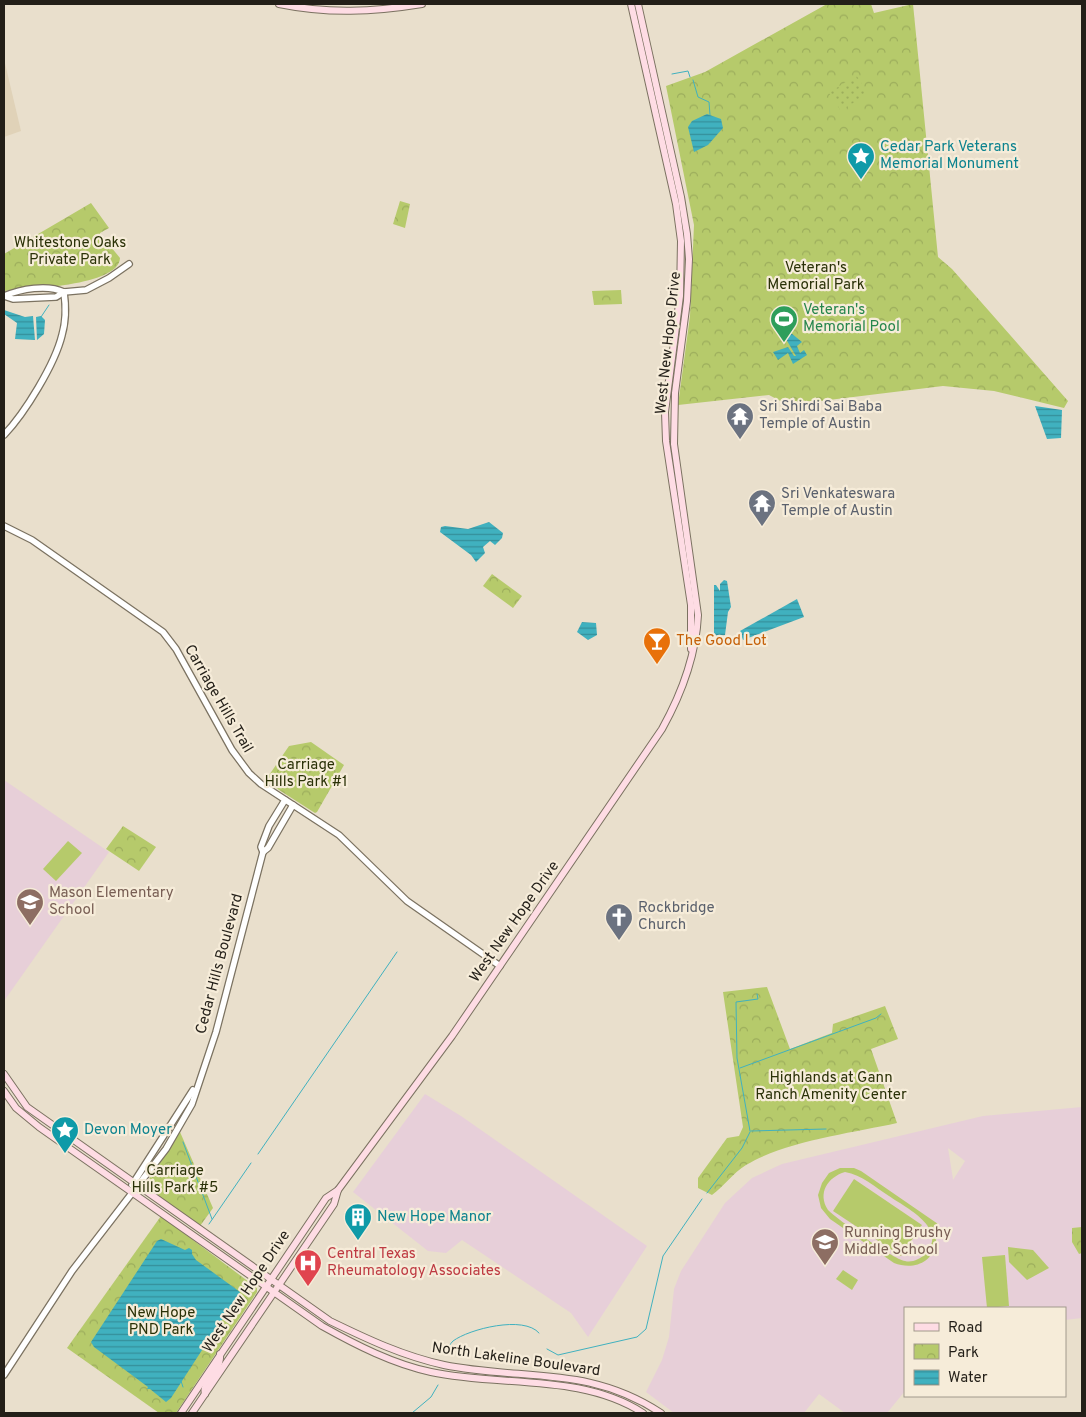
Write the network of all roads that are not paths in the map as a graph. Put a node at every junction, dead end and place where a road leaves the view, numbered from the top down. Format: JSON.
{"nodes":[{"id":1,"x":279,"y":4,"type":"edge"},
{"id":2,"x":422,"y":4,"type":"edge"},
{"id":3,"x":631,"y":4,"type":"edge"},
{"id":4,"x":638,"y":4,"type":"edge"},
{"id":5,"x":129,"y":264,"type":"dead end"},
{"id":6,"x":64,"y":292,"type":"junction"},
{"id":7,"x":4,"y":296,"type":"edge"},
{"id":8,"x":4,"y":435,"type":"edge"},
{"id":9,"x":4,"y":526,"type":"edge"},
{"id":10,"x":691,"y":656,"type":"junction"},
{"id":11,"x":285,"y":800,"type":"junction"},
{"id":12,"x":293,"y":805,"type":"junction"},
{"id":13,"x":263,"y":852,"type":"junction"},
{"id":14,"x":500,"y":966,"type":"junction"},
{"id":15,"x":4,"y":1074,"type":"edge"},
{"id":16,"x":198,"y":1082,"type":"junction"},
{"id":17,"x":4,"y":1090,"type":"edge"},
{"id":18,"x":135,"y":1184,"type":"junction"},
{"id":19,"x":338,"y":1190,"type":"junction"},
{"id":20,"x":131,"y":1192,"type":"junction"},
{"id":21,"x":270,"y":1279,"type":"junction"},
{"id":22,"x":278,"y":1285,"type":"junction"},
{"id":23,"x":265,"y":1287,"type":"junction"},
{"id":24,"x":273,"y":1292,"type":"junction"},
{"id":25,"x":220,"y":1354,"type":"junction"},
{"id":26,"x":4,"y":1375,"type":"edge"},
{"id":27,"x":206,"y":1394,"type":"junction"},
{"id":28,"x":181,"y":1413,"type":"edge"},
{"id":29,"x":192,"y":1413,"type":"edge"},
{"id":30,"x":643,"y":1413,"type":"edge"},
{"id":31,"x":661,"y":1413,"type":"edge"}],
"edges":[{"from":1,"to":2,"type":"main road"},
{"from":3,"to":10,"type":"main road","name":"West New Hope Drive"},
{"from":4,"to":10,"type":"main road","name":"West New Hope Drive"},
{"from":5,"to":6,"type":"street"},
{"from":6,"to":7,"type":"street"},
{"from":6,"to":7,"type":"street"},
{"from":6,"to":8,"type":"street"},
{"from":9,"to":11,"type":"street","name":"Carriage Hills Trail"},
{"from":10,"to":14,"type":"main road","name":"West New Hope Drive"},
{"from":11,"to":12,"type":"street","name":"Carriage Hills Trail"},
{"from":11,"to":13,"type":"street","name":"Cedar Hills Boulevard"},
{"from":12,"to":13,"type":"street","name":"Cedar Hills Boulevard"},
{"from":12,"to":14,"type":"street","name":"Carriage Hills Trail"},
{"from":13,"to":16,"type":"street","name":"Cedar Hills Boulevard"},
{"from":14,"to":19,"type":"main road","name":"West New Hope Drive"},
{"from":15,"to":18,"type":"main road","name":"North Lakeline Boulevard"},
{"from":16,"to":18,"type":"street","name":"Cedar Hills Boulevard"},
{"from":16,"to":18,"type":"street","name":"Cedar Hills Boulevard"},
{"from":17,"to":20,"type":"main road","name":"North Lakeline Boulevard"},
{"from":18,"to":20,"type":"street","name":"Cedar Hills Boulevard"},
{"from":18,"to":21,"type":"main road","name":"North Lakeline Boulevard"},
{"from":19,"to":21,"type":"main road","name":"West New Hope Drive"},
{"from":19,"to":22,"type":"main road","name":"West New Hope Drive"},
{"from":20,"to":23,"type":"main road","name":"North Lakeline Boulevard"},
{"from":20,"to":26,"type":"street","name":"Cedar Hills Boulevard"},
{"from":21,"to":22,"type":"main road","name":"North Lakeline Boulevard"},
{"from":21,"to":23,"type":"main road","name":"West New Hope Drive"},
{"from":22,"to":24,"type":"main road","name":"West New Hope Drive"},
{"from":22,"to":31,"type":"main road","name":"North Lakeline Boulevard"},
{"from":23,"to":24,"type":"main road","name":"North Lakeline Boulevard"},
{"from":23,"to":25,"type":"main road","name":"West New Hope Drive"},
{"from":24,"to":27,"type":"main road","name":"West New Hope Drive"},
{"from":24,"to":30,"type":"main road","name":"North Lakeline Boulevard"},
{"from":25,"to":27,"type":"main road"},
{"from":25,"to":28,"type":"main road","name":"West New Hope Drive"},
{"from":27,"to":29,"type":"main road","name":"West New Hope Drive"}]}
